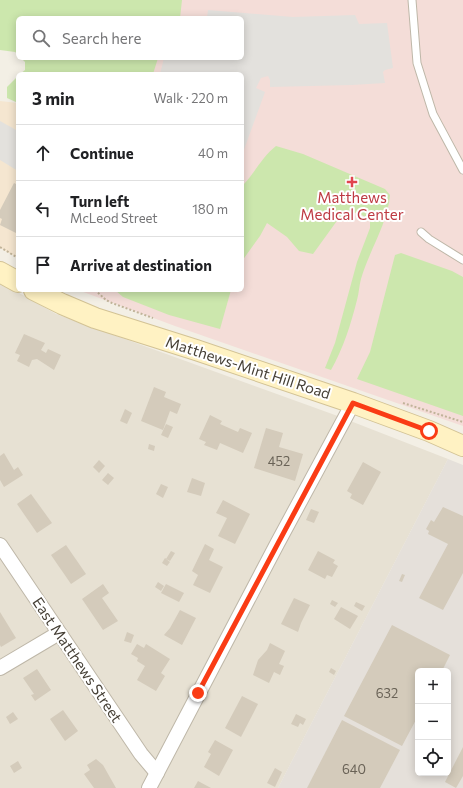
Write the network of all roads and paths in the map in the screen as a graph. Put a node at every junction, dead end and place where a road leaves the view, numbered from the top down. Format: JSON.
{"nodes":[{"id":1,"x":412,"y":0,"type":"edge"},
{"id":2,"x":462,"y":167,"type":"edge"},
{"id":3,"x":421,"y":232,"type":"dead end"},
{"id":4,"x":0,"y":247,"type":"edge"},
{"id":5,"x":16,"y":257,"type":"edge"},
{"id":6,"x":463,"y":260,"type":"edge"},
{"id":7,"x":0,"y":272,"type":"edge"},
{"id":8,"x":16,"y":281,"type":"edge"},
{"id":9,"x":38,"y":292,"type":"edge"},
{"id":10,"x":353,"y":403,"type":"junction"},
{"id":11,"x":463,"y":446,"type":"edge"},
{"id":12,"x":0,"y":544,"type":"edge"},
{"id":13,"x":59,"y":633,"type":"junction"},
{"id":14,"x":0,"y":668,"type":"edge"},
{"id":15,"x":157,"y":773,"type":"junction"},
{"id":16,"x":150,"y":788,"type":"edge"}],
"edges":[{"from":1,"to":2,"type":"lane"},
{"from":3,"to":6,"type":"lane"},
{"from":4,"to":5,"type":"path"},
{"from":7,"to":8,"type":"main road"},
{"from":9,"to":10,"type":"main road","name":"Matthews-Mint Hill Road"},
{"from":10,"to":11,"type":"main road","name":"Matthews-Mint Hill Road"},
{"from":10,"to":15,"type":"street"},
{"from":12,"to":13,"type":"street","name":"East Matthews Street"},
{"from":13,"to":14,"type":"street"},
{"from":13,"to":15,"type":"street","name":"East Matthews Street"},
{"from":15,"to":16,"type":"street"}]}
